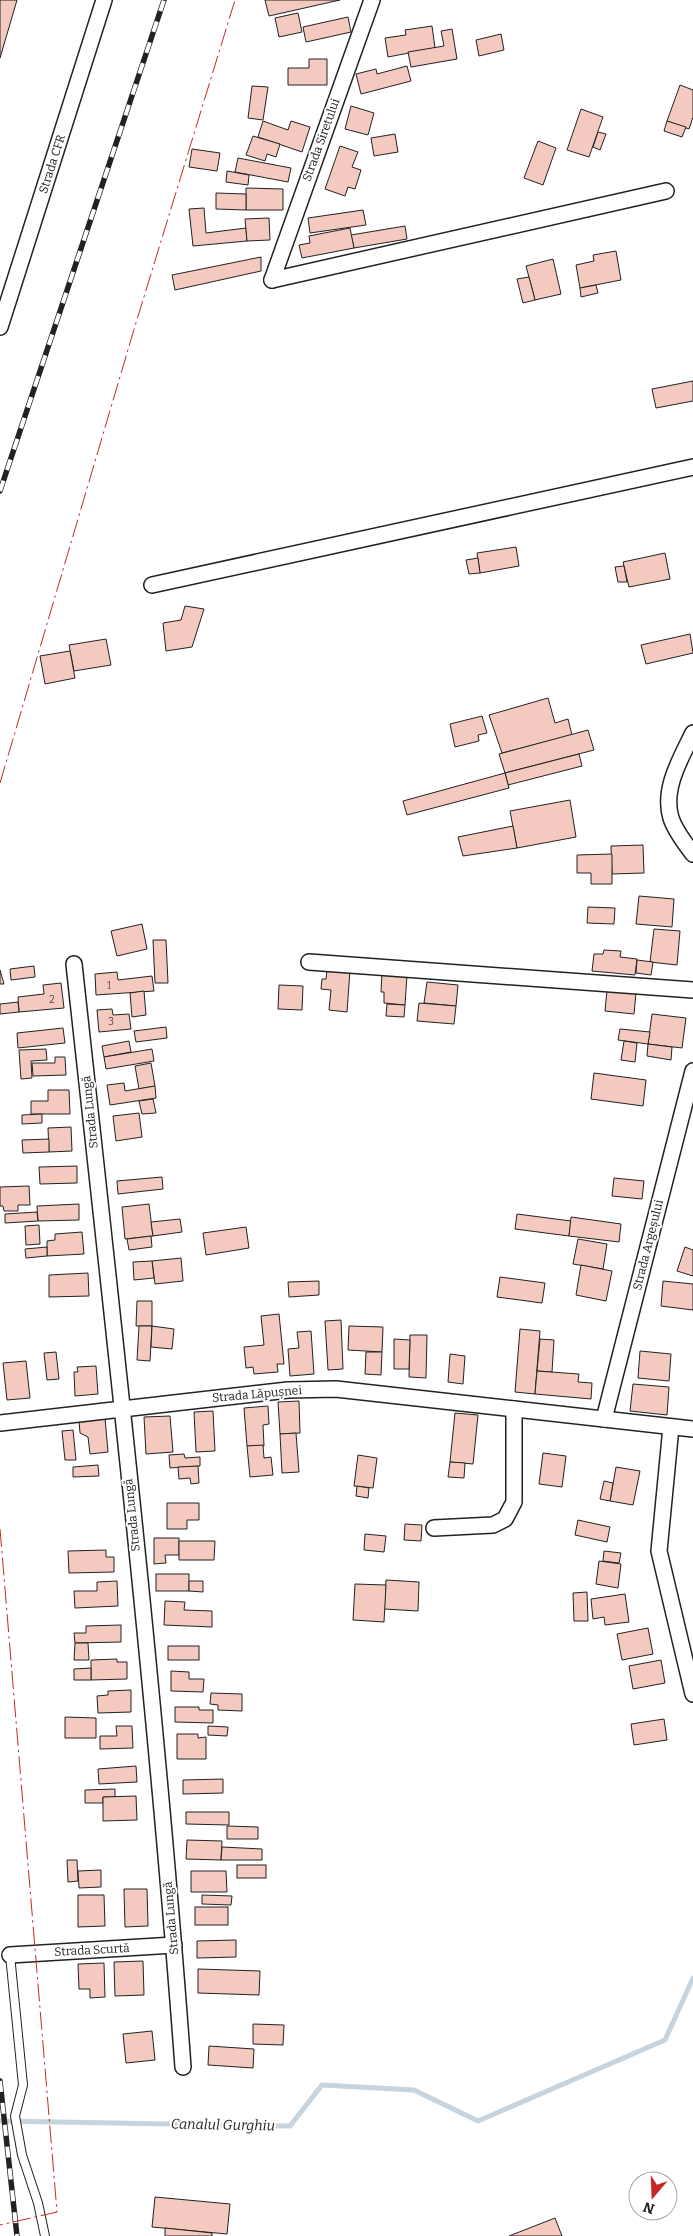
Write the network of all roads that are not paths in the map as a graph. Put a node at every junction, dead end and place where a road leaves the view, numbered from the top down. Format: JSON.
{"nodes":[{"id":1,"x":104,"y":0,"type":"edge"},
{"id":2,"x":372,"y":0,"type":"edge"},
{"id":3,"x":666,"y":191,"type":"dead end"},
{"id":4,"x":0,"y":328,"type":"edge"},
{"id":5,"x":693,"y":467,"type":"edge"},
{"id":6,"x":152,"y":585,"type":"dead end"},
{"id":7,"x":693,"y":733,"type":"edge"},
{"id":8,"x":693,"y":854,"type":"edge"},
{"id":9,"x":309,"y":962,"type":"dead end"},
{"id":10,"x":74,"y":964,"type":"dead end"},
{"id":11,"x":693,"y":990,"type":"edge"},
{"id":12,"x":693,"y":1071,"type":"edge"},
{"id":13,"x":122,"y":1409,"type":"junction"},
{"id":14,"x":514,"y":1409,"type":"junction"},
{"id":15,"x":604,"y":1420,"type":"junction"},
{"id":16,"x":0,"y":1423,"type":"edge"},
{"id":17,"x":671,"y":1427,"type":"junction"},
{"id":18,"x":693,"y":1429,"type":"edge"},
{"id":19,"x":434,"y":1528,"type":"dead end"},
{"id":20,"x":693,"y":1694,"type":"edge"},
{"id":21,"x":174,"y":1945,"type":"junction"},
{"id":22,"x":10,"y":1954,"type":"joint"},
{"id":23,"x":183,"y":2067,"type":"dead end"},
{"id":24,"x":45,"y":2236,"type":"edge"}],
"edges":[{"from":1,"to":4,"type":"street","name":"Strada CFR"},
{"from":2,"to":3,"type":"street","name":"Strada Siretului"},
{"from":5,"to":6,"type":"street"},
{"from":7,"to":8,"type":"street"},
{"from":9,"to":11,"type":"street"},
{"from":10,"to":13,"type":"street","name":"Strada Lungă"},
{"from":12,"to":15,"type":"street","name":"Strada Argeșului"},
{"from":13,"to":14,"type":"street","name":"Strada Lăpușnei"},
{"from":13,"to":16,"type":"street","name":"Strada Lăpușnei"},
{"from":13,"to":21,"type":"street","name":"Strada Lungă"},
{"from":14,"to":15,"type":"street","name":"Strada Lăpușnei"},
{"from":14,"to":19,"type":"street"},
{"from":15,"to":17,"type":"street","name":"Strada Lăpușnei"},
{"from":17,"to":18,"type":"street","name":"Strada Lăpușnei"},
{"from":17,"to":20,"type":"street"},
{"from":21,"to":22,"type":"street","name":"Strada Scurtă"},
{"from":21,"to":23,"type":"street","name":"Strada Lungă"},
{"from":22,"to":24,"type":"lane"}]}
